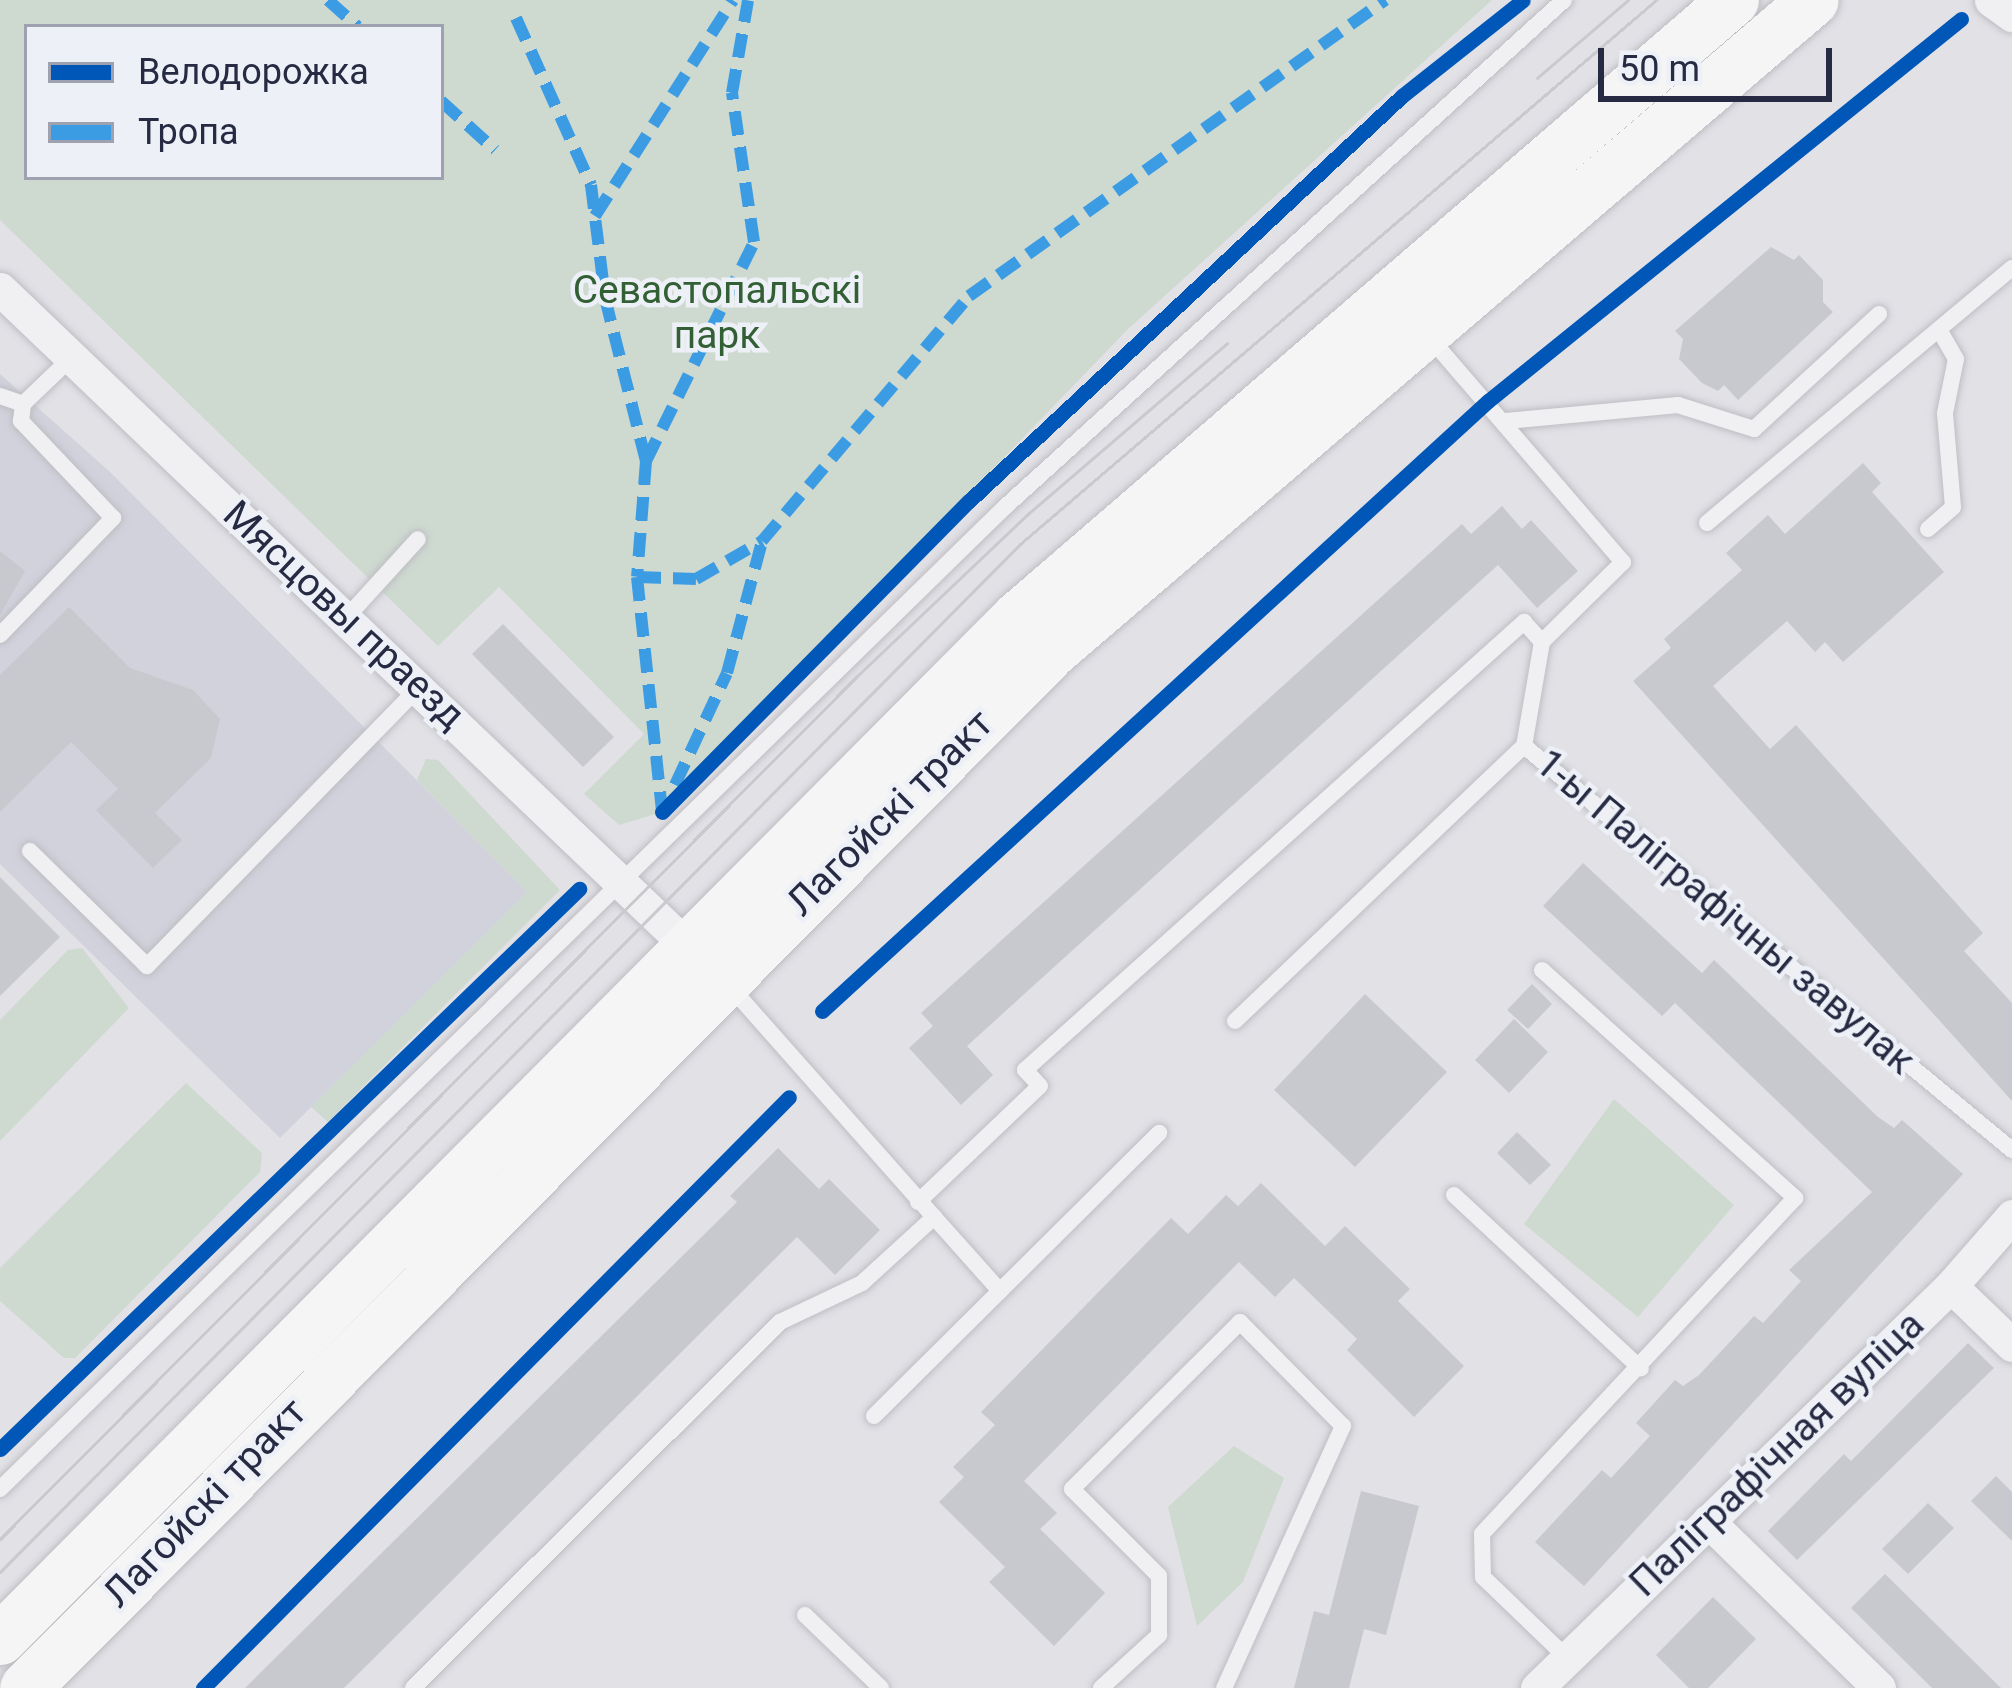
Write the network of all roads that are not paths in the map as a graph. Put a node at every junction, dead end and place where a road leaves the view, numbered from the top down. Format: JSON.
{"nodes":[{"id":1,"x":1564,"y":0,"type":"edge"},
{"id":2,"x":1733,"y":0,"type":"edge"},
{"id":3,"x":1813,"y":0,"type":"edge"},
{"id":4,"x":1991,"y":0,"type":"edge"},
{"id":5,"x":2012,"y":15,"type":"edge"},
{"id":6,"x":2012,"y":268,"type":"edge"},
{"id":7,"x":0,"y":289,"type":"edge"},
{"id":8,"x":1880,"y":314,"type":"dead end"},
{"id":9,"x":1421,"y":328,"type":"junction"},
{"id":10,"x":1939,"y":329,"type":"junction"},
{"id":11,"x":72,"y":357,"type":"junction"},
{"id":12,"x":0,"y":396,"type":"edge"},
{"id":13,"x":22,"y":404,"type":"junction"},
{"id":14,"x":1506,"y":421,"type":"junction"},
{"id":15,"x":1707,"y":523,"type":"dead end"},
{"id":16,"x":1928,"y":529,"type":"dead end"},
{"id":17,"x":418,"y":539,"type":"dead end"},
{"id":18,"x":347,"y":617,"type":"junction"},
{"id":19,"x":0,"y":635,"type":"edge"},
{"id":20,"x":1542,"y":642,"type":"junction"},
{"id":21,"x":420,"y":686,"type":"junction"},
{"id":22,"x":1524,"y":746,"type":"junction"},
{"id":23,"x":30,"y":851,"type":"dead end"},
{"id":24,"x":622,"y":877,"type":"junction"},
{"id":25,"x":704,"y":961,"type":"junction"},
{"id":26,"x":1542,"y":970,"type":"dead end"},
{"id":27,"x":1234,"y":1022,"type":"dead end"},
{"id":28,"x":1159,"y":1132,"type":"dead end"},
{"id":29,"x":2012,"y":1150,"type":"edge"},
{"id":30,"x":1454,"y":1196,"type":"dead end"},
{"id":31,"x":918,"y":1202,"type":"junction"},
{"id":32,"x":2012,"y":1216,"type":"edge"},
{"id":33,"x":934,"y":1217,"type":"junction"},
{"id":34,"x":1952,"y":1286,"type":"junction"},
{"id":35,"x":1000,"y":1291,"type":"junction"},
{"id":36,"x":2012,"y":1345,"type":"edge"},
{"id":37,"x":1641,"y":1369,"type":"junction"},
{"id":38,"x":874,"y":1416,"type":"dead end"},
{"id":39,"x":0,"y":1489,"type":"edge"},
{"id":40,"x":1708,"y":1521,"type":"junction"},
{"id":41,"x":805,"y":1615,"type":"dead end"},
{"id":42,"x":0,"y":1639,"type":"edge"},
{"id":43,"x":1566,"y":1657,"type":"junction"},
{"id":44,"x":25,"y":1688,"type":"edge"},
{"id":45,"x":413,"y":1688,"type":"edge"},
{"id":46,"x":881,"y":1688,"type":"edge"},
{"id":47,"x":1101,"y":1688,"type":"edge"},
{"id":48,"x":1224,"y":1688,"type":"edge"},
{"id":49,"x":1537,"y":1688,"type":"edge"},
{"id":50,"x":1879,"y":1688,"type":"edge"}],
"edges":[{"from":1,"to":24,"type":"lane"},
{"from":2,"to":25,"type":"main road","name":"Лагойскі тракт"},
{"from":3,"to":9,"type":"main road","name":"Лагойскі тракт"},
{"from":4,"to":5,"type":"street"},
{"from":6,"to":10,"type":"lane"},
{"from":7,"to":11,"type":"street","name":"Мясцовы праезд"},
{"from":8,"to":14,"type":"lane"},
{"from":9,"to":14,"type":"lane"},
{"from":9,"to":25,"type":"main road","name":"Лагойскі тракт"},
{"from":10,"to":15,"type":"lane"},
{"from":10,"to":16,"type":"lane"},
{"from":11,"to":13,"type":"lane"},
{"from":11,"to":18,"type":"street","name":"Мясцовы праезд"},
{"from":12,"to":13,"type":"lane"},
{"from":13,"to":19,"type":"lane"},
{"from":14,"to":20,"type":"lane"},
{"from":17,"to":18,"type":"lane"},
{"from":18,"to":21,"type":"street","name":"Мясцовы праезд"},
{"from":20,"to":22,"type":"lane"},
{"from":20,"to":31,"type":"lane"},
{"from":21,"to":23,"type":"lane"},
{"from":21,"to":24,"type":"street","name":"Мясцовы праезд"},
{"from":22,"to":27,"type":"lane","name":"1-ы Паліграфічны завулак"},
{"from":22,"to":29,"type":"lane","name":"1-ы Паліграфічны завулак"},
{"from":24,"to":25,"type":"street","name":"Мясцовы праезд"},
{"from":24,"to":39,"type":"lane"},
{"from":25,"to":31,"type":"lane"},
{"from":25,"to":42,"type":"main road","name":"Лагойскі тракт"},
{"from":25,"to":44,"type":"main road","name":"Лагойскі тракт"},
{"from":26,"to":37,"type":"lane"},
{"from":28,"to":35,"type":"lane"},
{"from":30,"to":37,"type":"lane"},
{"from":31,"to":33,"type":"lane"},
{"from":32,"to":34,"type":"street","name":"Паліграфічная вуліца"},
{"from":33,"to":35,"type":"lane"},
{"from":33,"to":45,"type":"lane"},
{"from":34,"to":36,"type":"street"},
{"from":34,"to":40,"type":"street","name":"Паліграфічная вуліца"},
{"from":35,"to":38,"type":"lane"},
{"from":37,"to":43,"type":"lane"},
{"from":40,"to":43,"type":"street","name":"Паліграфічная вуліца"},
{"from":40,"to":50,"type":"street"},
{"from":41,"to":46,"type":"lane"},
{"from":43,"to":49,"type":"street","name":"Паліграфічная вуліца"},
{"from":47,"to":48,"type":"lane"}]}
